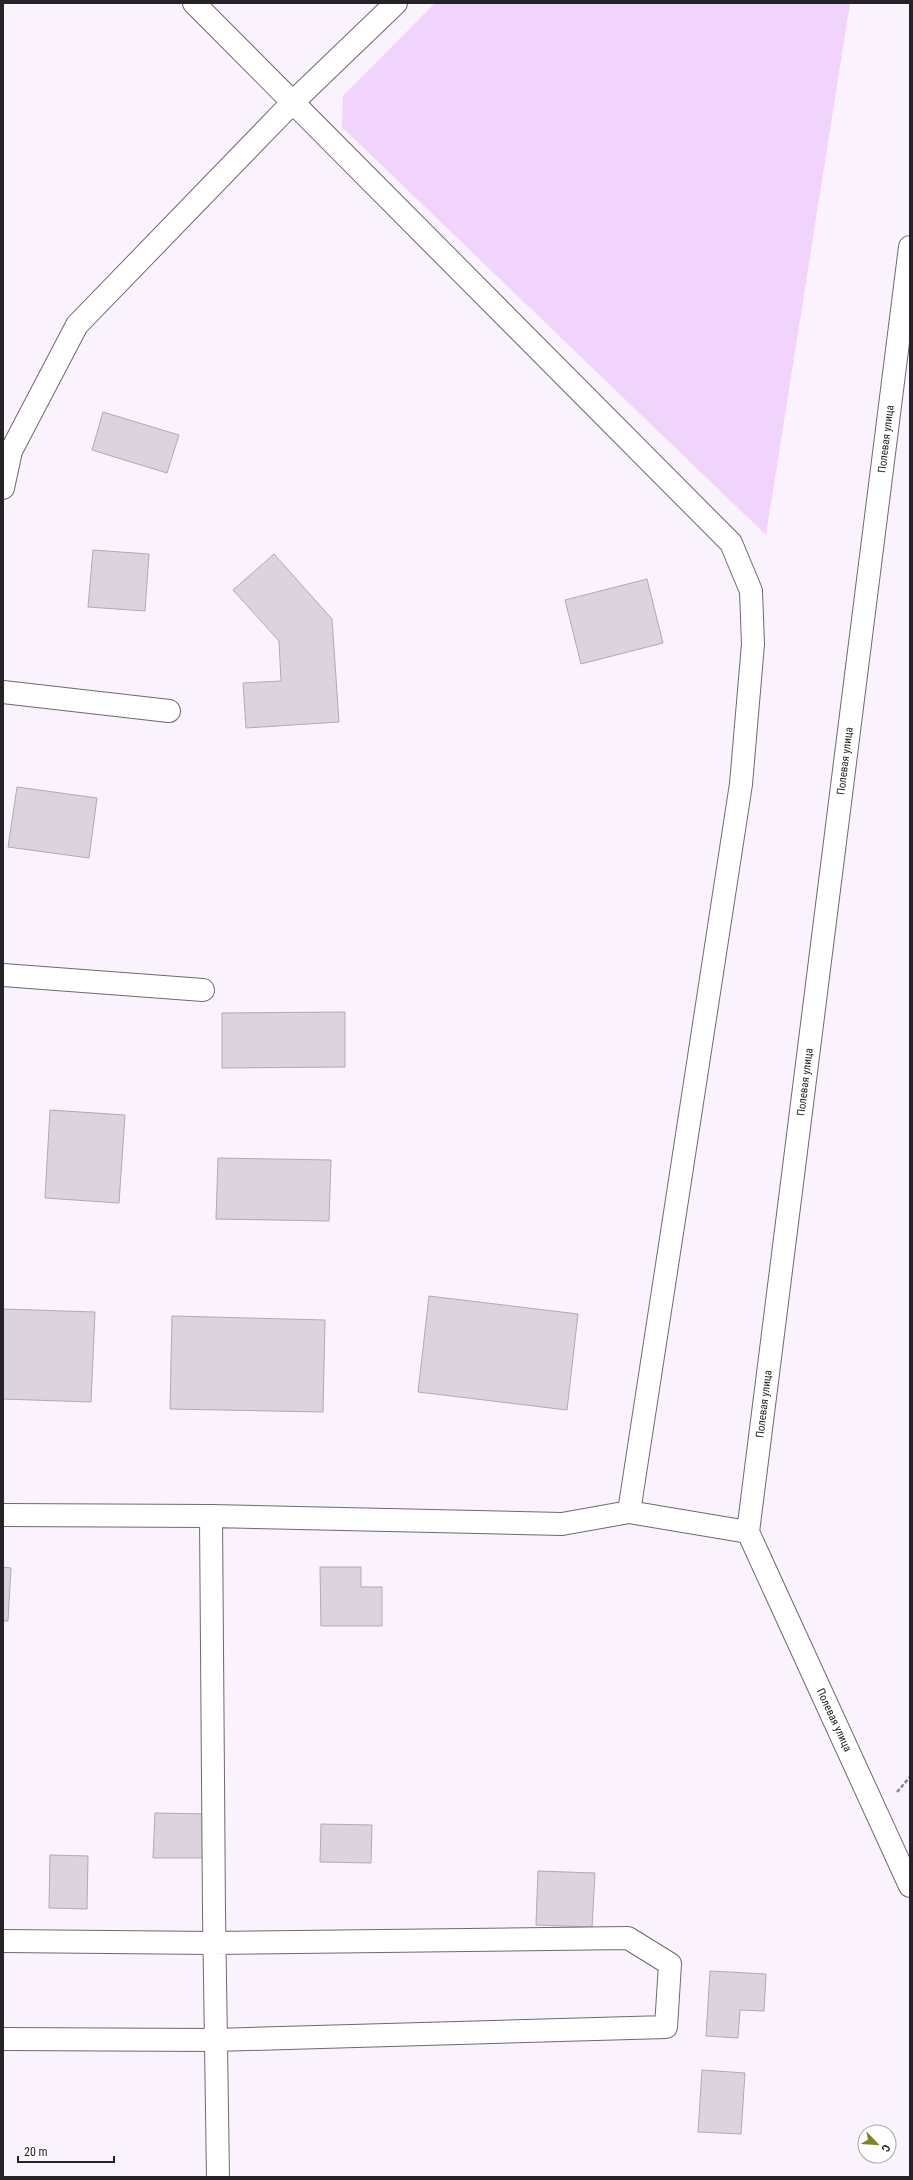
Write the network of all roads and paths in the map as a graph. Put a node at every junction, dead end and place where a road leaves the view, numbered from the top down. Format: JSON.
{"nodes":[{"id":1,"x":194,"y":3,"type":"edge"},
{"id":2,"x":396,"y":3,"type":"edge"},
{"id":3,"x":293,"y":102,"type":"junction"},
{"id":4,"x":910,"y":246,"type":"edge"},
{"id":5,"x":3,"y":488,"type":"edge"},
{"id":6,"x":3,"y":692,"type":"edge"},
{"id":7,"x":169,"y":711,"type":"dead end"},
{"id":8,"x":3,"y":974,"type":"edge"},
{"id":9,"x":202,"y":990,"type":"dead end"},
{"id":10,"x":629,"y":1512,"type":"junction"},
{"id":11,"x":3,"y":1515,"type":"edge"},
{"id":12,"x":211,"y":1516,"type":"junction"},
{"id":13,"x":748,"y":1532,"type":"junction"},
{"id":14,"x":910,"y":1886,"type":"edge"},
{"id":15,"x":3,"y":1941,"type":"edge"},
{"id":16,"x":214,"y":1943,"type":"junction"},
{"id":17,"x":3,"y":2039,"type":"edge"},
{"id":18,"x":215,"y":2040,"type":"junction"},
{"id":19,"x":218,"y":2177,"type":"edge"}],
"edges":[{"from":1,"to":3,"type":"street"},
{"from":2,"to":3,"type":"street"},
{"from":3,"to":5,"type":"street"},
{"from":3,"to":10,"type":"street"},
{"from":4,"to":13,"type":"street","name":"Полевая улица"},
{"from":6,"to":7,"type":"street"},
{"from":8,"to":9,"type":"street"},
{"from":10,"to":12,"type":"street"},
{"from":10,"to":13,"type":"street"},
{"from":11,"to":12,"type":"street"},
{"from":12,"to":16,"type":"street"},
{"from":13,"to":14,"type":"street","name":"Полевая улица"},
{"from":15,"to":16,"type":"street"},
{"from":16,"to":18,"type":"street"},
{"from":16,"to":18,"type":"street"},
{"from":17,"to":18,"type":"street"},
{"from":18,"to":19,"type":"street"}]}
